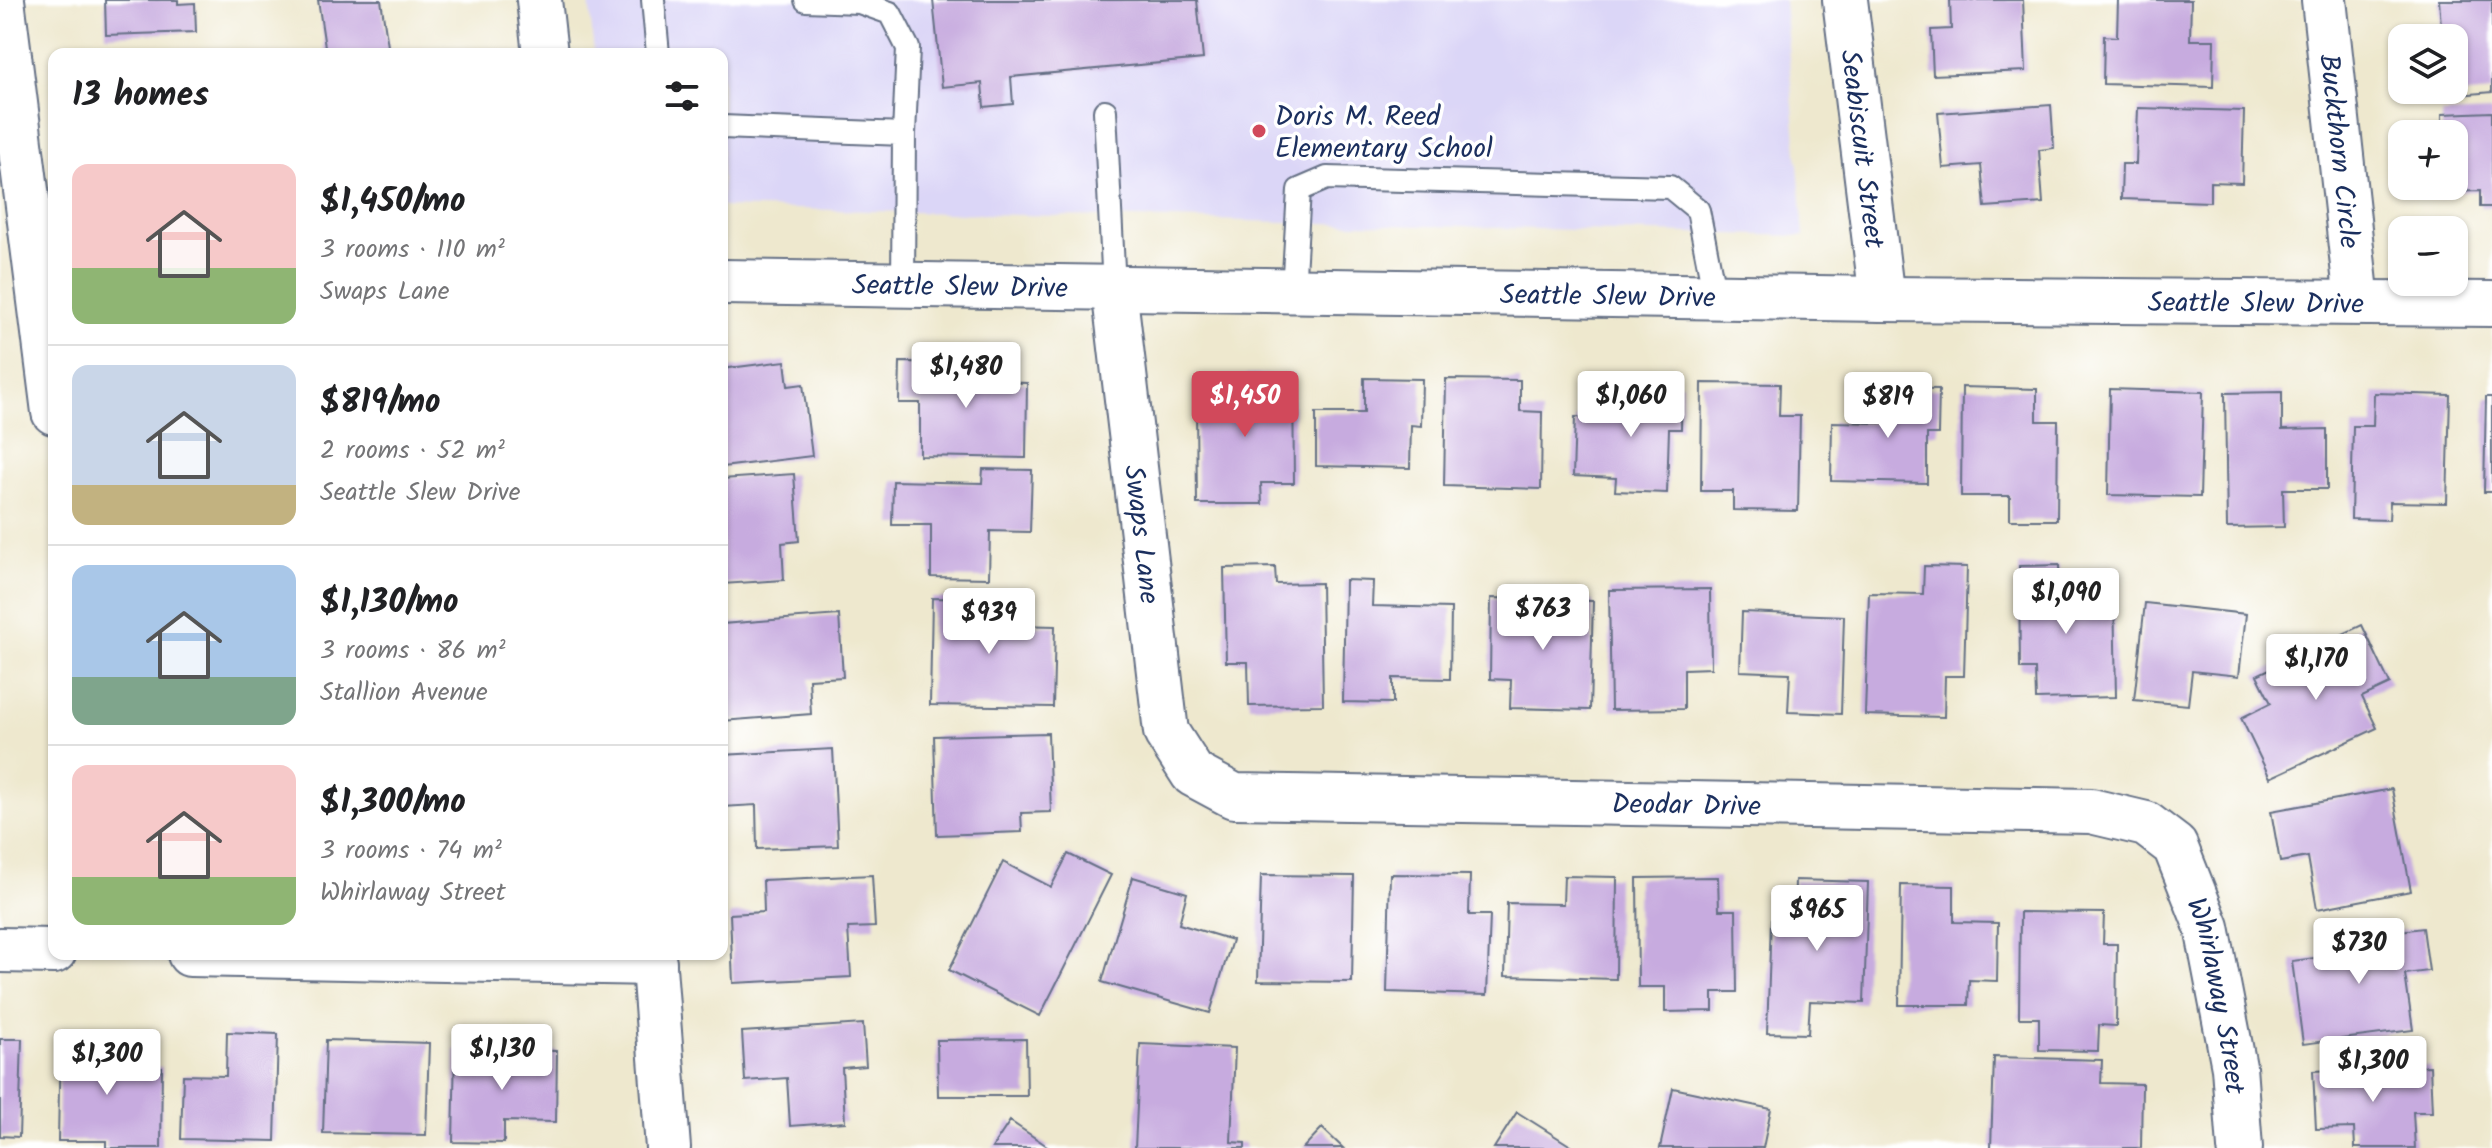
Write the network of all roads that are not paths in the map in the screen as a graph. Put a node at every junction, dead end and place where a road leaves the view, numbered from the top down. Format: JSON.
{"nodes":[{"id":1,"x":2,"y":0,"type":"edge"},
{"id":2,"x":539,"y":0,"type":"edge"},
{"id":3,"x":653,"y":0,"type":"edge"},
{"id":4,"x":806,"y":0,"type":"edge"},
{"id":5,"x":1845,"y":0,"type":"edge"},
{"id":6,"x":2324,"y":0,"type":"edge"},
{"id":7,"x":544,"y":48,"type":"edge"},
{"id":8,"x":657,"y":48,"type":"edge"},
{"id":9,"x":1105,"y":111,"type":"dead end"},
{"id":10,"x":728,"y":127,"type":"edge"},
{"id":11,"x":904,"y":134,"type":"junction"},
{"id":12,"x":728,"y":282,"type":"edge"},
{"id":13,"x":903,"y":285,"type":"junction"},
{"id":14,"x":1114,"y":288,"type":"junction"},
{"id":15,"x":1293,"y":291,"type":"junction"},
{"id":16,"x":1715,"y":297,"type":"junction"},
{"id":17,"x":1882,"y":299,"type":"junction"},
{"id":18,"x":2357,"y":302,"type":"junction"},
{"id":19,"x":2492,"y":304,"type":"edge"},
{"id":20,"x":48,"y":364,"type":"edge"},
{"id":21,"x":1193,"y":774,"type":"joint"},
{"id":22,"x":2175,"y":846,"type":"joint"},
{"id":23,"x":0,"y":950,"type":"edge"},
{"id":24,"x":48,"y":951,"type":"edge"},
{"id":25,"x":654,"y":960,"type":"edge"},
{"id":26,"x":668,"y":1148,"type":"edge"},
{"id":27,"x":2240,"y":1148,"type":"edge"}],
"edges":[{"from":1,"to":20,"type":"street"},
{"from":2,"to":7,"type":"street"},
{"from":3,"to":8,"type":"lane"},
{"from":4,"to":11,"type":"lane"},
{"from":5,"to":17,"type":"street","name":"Seabiscuit Street"},
{"from":6,"to":18,"type":"street","name":"Buckthorn Circle"},
{"from":9,"to":14,"type":"lane"},
{"from":10,"to":11,"type":"lane"},
{"from":11,"to":13,"type":"lane"},
{"from":12,"to":13,"type":"street","name":"Seattle Slew Drive"},
{"from":13,"to":14,"type":"street","name":"Seattle Slew Drive"},
{"from":14,"to":15,"type":"street","name":"Seattle Slew Drive"},
{"from":14,"to":21,"type":"street","name":"Swaps Lane"},
{"from":15,"to":16,"type":"street","name":"Seattle Slew Drive"},
{"from":15,"to":16,"type":"lane"},
{"from":16,"to":17,"type":"street","name":"Seattle Slew Drive"},
{"from":17,"to":18,"type":"street","name":"Seattle Slew Drive"},
{"from":18,"to":19,"type":"street","name":"Seattle Slew Drive"},
{"from":21,"to":22,"type":"street","name":"Deodar Drive"},
{"from":22,"to":27,"type":"street","name":"Whirlaway Street"},
{"from":23,"to":24,"type":"street"},
{"from":25,"to":26,"type":"street"}]}
